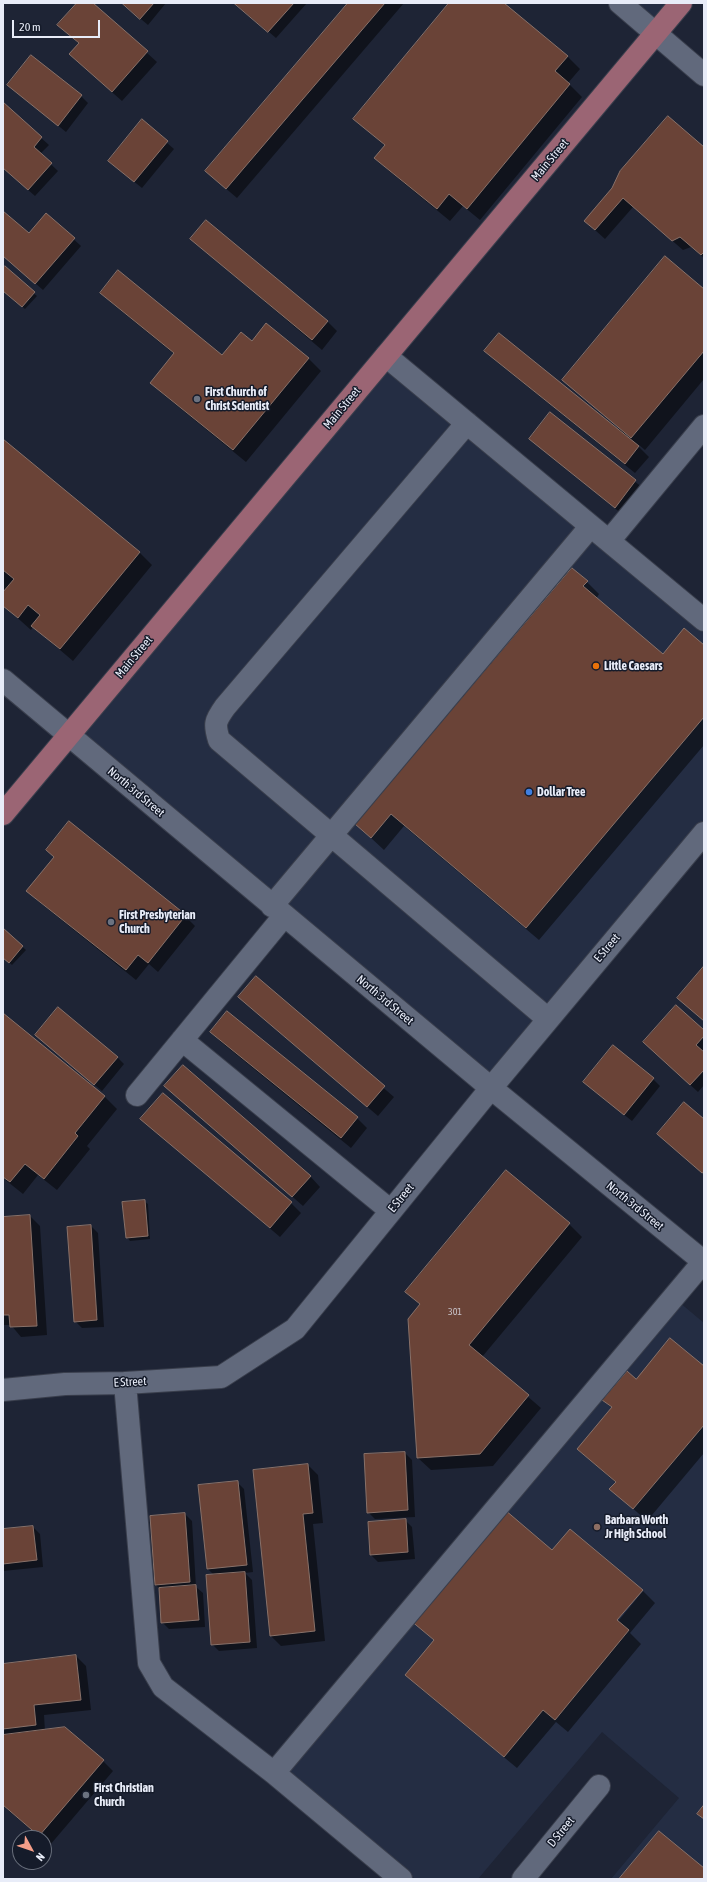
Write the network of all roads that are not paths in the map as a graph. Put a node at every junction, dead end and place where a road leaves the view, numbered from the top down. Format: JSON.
{"nodes":[{"id":1,"x":620,"y":3,"type":"edge"},
{"id":2,"x":681,"y":3,"type":"edge"},
{"id":3,"x":656,"y":33,"type":"junction"},
{"id":4,"x":704,"y":74,"type":"edge"},
{"id":5,"x":386,"y":356,"type":"junction"},
{"id":6,"x":467,"y":423,"type":"junction"},
{"id":7,"x":704,"y":426,"type":"edge"},
{"id":8,"x":590,"y":527,"type":"junction"},
{"id":9,"x":609,"y":541,"type":"junction"},
{"id":10,"x":704,"y":620,"type":"edge"},
{"id":11,"x":3,"y":680,"type":"edge"},
{"id":12,"x":68,"y":734,"type":"junction"},
{"id":13,"x":3,"y":814,"type":"edge"},
{"id":14,"x":704,"y":832,"type":"edge"},
{"id":15,"x":330,"y":836,"type":"junction"},
{"id":16,"x":278,"y":911,"type":"junction"},
{"id":17,"x":548,"y":1020,"type":"junction"},
{"id":18,"x":182,"y":1040,"type":"junction"},
{"id":19,"x":491,"y":1088,"type":"junction"},
{"id":20,"x":137,"y":1095,"type":"dead end"},
{"id":21,"x":391,"y":1211,"type":"junction"},
{"id":22,"x":704,"y":1262,"type":"edge"},
{"id":23,"x":125,"y":1383,"type":"junction"},
{"id":24,"x":3,"y":1390,"type":"edge"},
{"id":25,"x":274,"y":1773,"type":"junction"},
{"id":26,"x":599,"y":1786,"type":"dead end"},
{"id":27,"x":402,"y":1879,"type":"edge"},
{"id":28,"x":523,"y":1879,"type":"edge"}],
"edges":[{"from":1,"to":3,"type":"street"},
{"from":2,"to":3,"type":"main road","name":"Main Street"},
{"from":3,"to":4,"type":"street"},
{"from":3,"to":5,"type":"main road","name":"Main Street"},
{"from":5,"to":6,"type":"street"},
{"from":5,"to":12,"type":"main road","name":"Main Street"},
{"from":6,"to":8,"type":"street"},
{"from":6,"to":15,"type":"street"},
{"from":7,"to":9,"type":"street"},
{"from":8,"to":9,"type":"street"},
{"from":8,"to":15,"type":"street"},
{"from":9,"to":10,"type":"street"},
{"from":11,"to":12,"type":"street","name":"North 3rd Street"},
{"from":12,"to":13,"type":"main road","name":"Main Street"},
{"from":12,"to":16,"type":"street","name":"North 3rd Street"},
{"from":14,"to":17,"type":"street","name":"E Street"},
{"from":15,"to":16,"type":"street"},
{"from":15,"to":17,"type":"street"},
{"from":16,"to":18,"type":"street"},
{"from":16,"to":19,"type":"street","name":"North 3rd Street"},
{"from":17,"to":19,"type":"street","name":"E Street"},
{"from":18,"to":20,"type":"street"},
{"from":18,"to":21,"type":"street"},
{"from":19,"to":21,"type":"street","name":"E Street"},
{"from":19,"to":22,"type":"street","name":"North 3rd Street"},
{"from":21,"to":23,"type":"street","name":"E Street"},
{"from":22,"to":25,"type":"street"},
{"from":23,"to":24,"type":"street","name":"E Street"},
{"from":23,"to":25,"type":"street"},
{"from":25,"to":27,"type":"street"},
{"from":26,"to":28,"type":"street","name":"D Street"}]}
